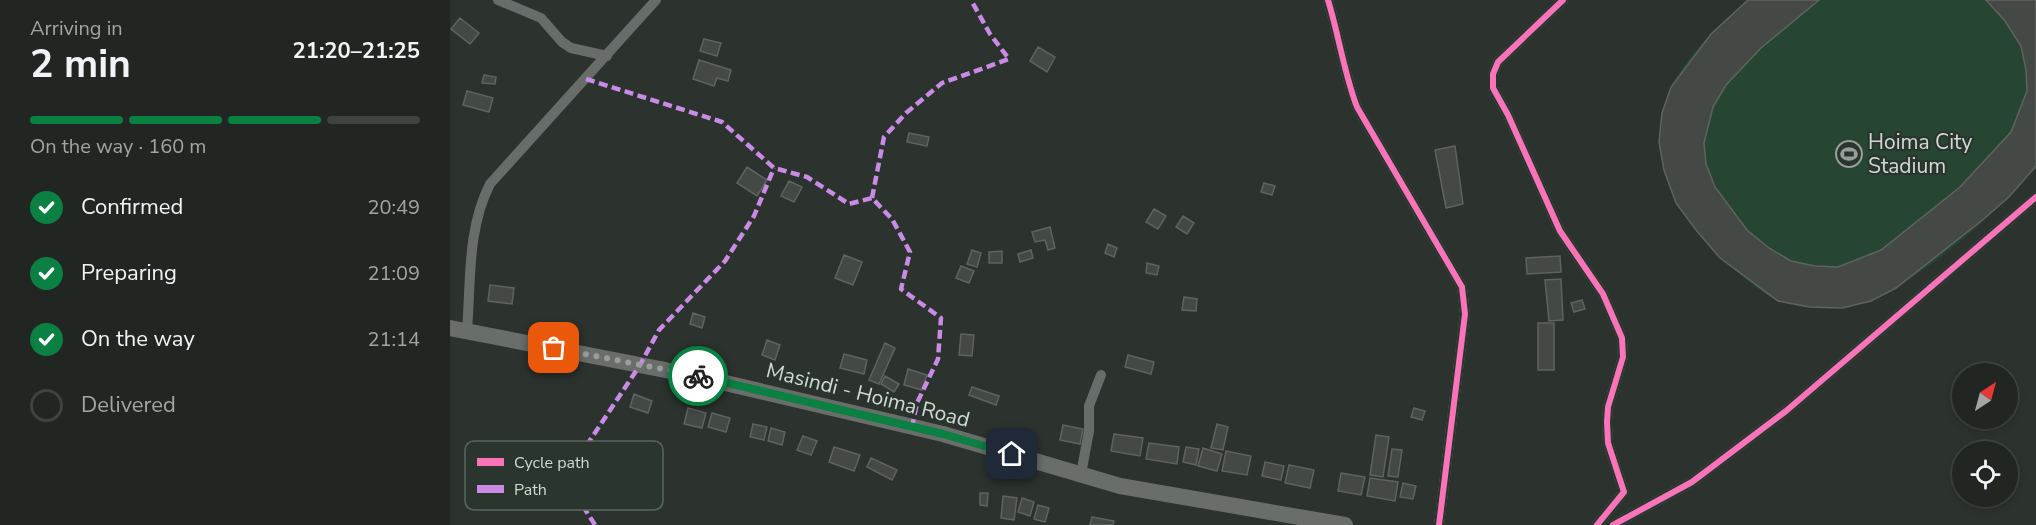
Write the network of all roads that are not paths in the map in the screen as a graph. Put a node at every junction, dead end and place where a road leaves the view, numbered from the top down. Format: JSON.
{"nodes":[{"id":1,"x":498,"y":0,"type":"edge"},
{"id":2,"x":656,"y":0,"type":"edge"},
{"id":3,"x":1328,"y":0,"type":"edge"},
{"id":4,"x":1563,"y":0,"type":"edge"},
{"id":5,"x":607,"y":56,"type":"junction"},
{"id":6,"x":2036,"y":197,"type":"edge"},
{"id":7,"x":450,"y":328,"type":"edge"},
{"id":8,"x":467,"y":330,"type":"junction"},
{"id":9,"x":1101,"y":375,"type":"dead end"},
{"id":10,"x":1081,"y":474,"type":"junction"},
{"id":11,"x":1345,"y":525,"type":"edge"},
{"id":12,"x":1439,"y":525,"type":"edge"},
{"id":13,"x":1597,"y":525,"type":"edge"},
{"id":14,"x":1613,"y":525,"type":"edge"}],
"edges":[{"from":1,"to":5,"type":"street"},
{"from":2,"to":5,"type":"street"},
{"from":3,"to":12,"type":"street"},
{"from":4,"to":13,"type":"street"},
{"from":5,"to":8,"type":"street"},
{"from":6,"to":14,"type":"street"},
{"from":7,"to":8,"type":"main road","name":"Masindi - Hoima Road"},
{"from":8,"to":10,"type":"main road","name":"Masindi - Hoima Road"},
{"from":9,"to":10,"type":"street"},
{"from":10,"to":11,"type":"main road","name":"Masindi - Hoima Road"}]}
